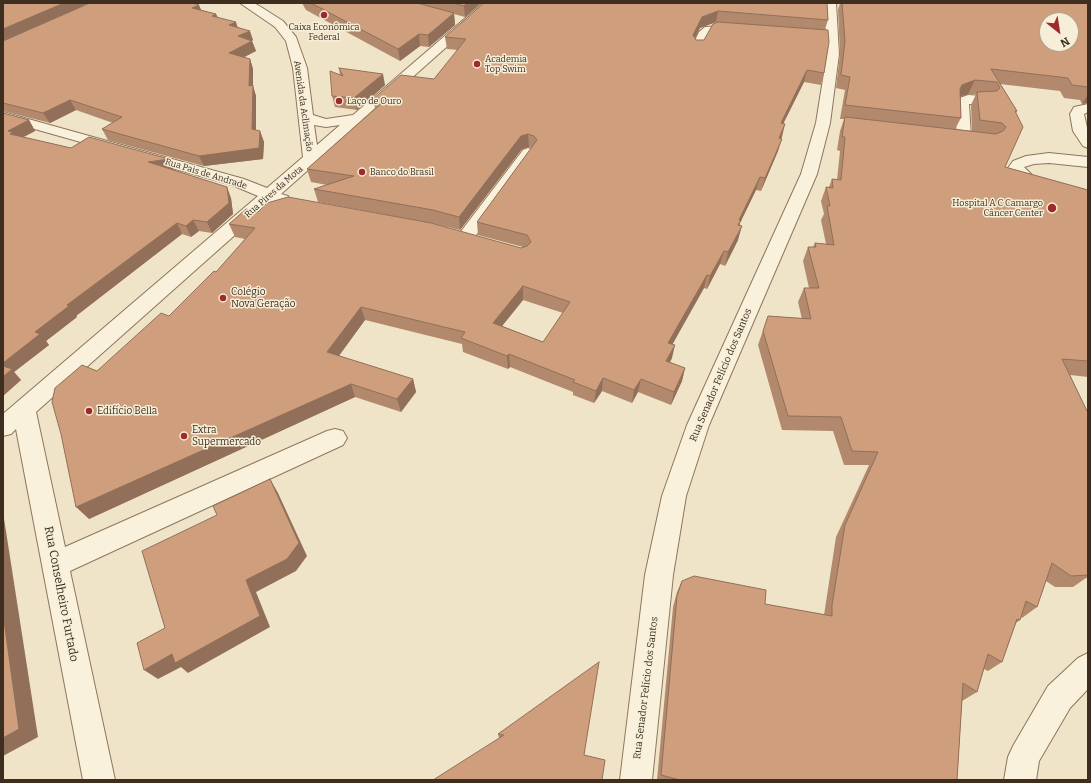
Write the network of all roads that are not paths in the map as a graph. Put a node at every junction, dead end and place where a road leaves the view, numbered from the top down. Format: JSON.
{"nodes":[{"id":1,"x":246,"y":3,"type":"edge"},
{"id":2,"x":490,"y":3,"type":"edge"},
{"id":3,"x":830,"y":3,"type":"edge"},
{"id":4,"x":452,"y":20,"type":"edge"},
{"id":5,"x":468,"y":23,"type":"junction"},
{"id":6,"x":752,"y":30,"type":"edge"},
{"id":7,"x":698,"y":48,"type":"edge"},
{"id":8,"x":985,"y":100,"type":"edge"},
{"id":9,"x":1088,"y":108,"type":"edge"},
{"id":10,"x":3,"y":116,"type":"edge"},
{"id":11,"x":306,"y":117,"type":"junction"},
{"id":12,"x":359,"y":118,"type":"junction"},
{"id":13,"x":949,"y":137,"type":"edge"},
{"id":14,"x":1088,"y":143,"type":"edge"},
{"id":15,"x":528,"y":153,"type":"edge"},
{"id":16,"x":310,"y":160,"type":"junction"},
{"id":17,"x":1088,"y":162,"type":"edge"},
{"id":18,"x":270,"y":196,"type":"junction"},
{"id":19,"x":1088,"y":199,"type":"edge"},
{"id":20,"x":301,"y":205,"type":"edge"},
{"id":21,"x":482,"y":242,"type":"edge"},
{"id":22,"x":24,"y":409,"type":"junction"},
{"id":23,"x":3,"y":427,"type":"edge"},
{"id":24,"x":335,"y":438,"type":"dead end"},
{"id":25,"x":55,"y":565,"type":"junction"},
{"id":26,"x":1088,"y":668,"type":"edge"},
{"id":27,"x":99,"y":780,"type":"edge"},
{"id":28,"x":636,"y":780,"type":"edge"},
{"id":29,"x":1020,"y":780,"type":"edge"}],
"edges":[{"from":1,"to":11,"type":"street","name":"Avenida da Aclimação"},
{"from":2,"to":5,"type":"street","name":"Rua Pires da Mota"},
{"from":3,"to":28,"type":"street","name":"Rua Senador Felício dos Santos"},
{"from":4,"to":5,"type":"street"},
{"from":5,"to":12,"type":"street","name":"Rua Pires da Mota"},
{"from":6,"to":7,"type":"street"},
{"from":8,"to":13,"type":"street"},
{"from":9,"to":14,"type":"street"},
{"from":10,"to":18,"type":"street","name":"Rua Pais de Andrade"},
{"from":11,"to":12,"type":"street"},
{"from":11,"to":16,"type":"street","name":"Avenida da Aclimação"},
{"from":12,"to":16,"type":"street","name":"Rua Pires da Mota"},
{"from":15,"to":21,"type":"street"},
{"from":16,"to":18,"type":"street","name":"Rua Pires da Mota"},
{"from":17,"to":19,"type":"street"},
{"from":18,"to":20,"type":"street","name":"Rua Pais de Andrade"},
{"from":18,"to":22,"type":"street","name":"Rua Pires da Mota"},
{"from":22,"to":23,"type":"street","name":"Rua Pires da Mota"},
{"from":22,"to":25,"type":"street","name":"Rua Conselheiro Furtado"},
{"from":24,"to":25,"type":"street"},
{"from":25,"to":27,"type":"street","name":"Rua Conselheiro Furtado"},
{"from":26,"to":29,"type":"street"}]}
